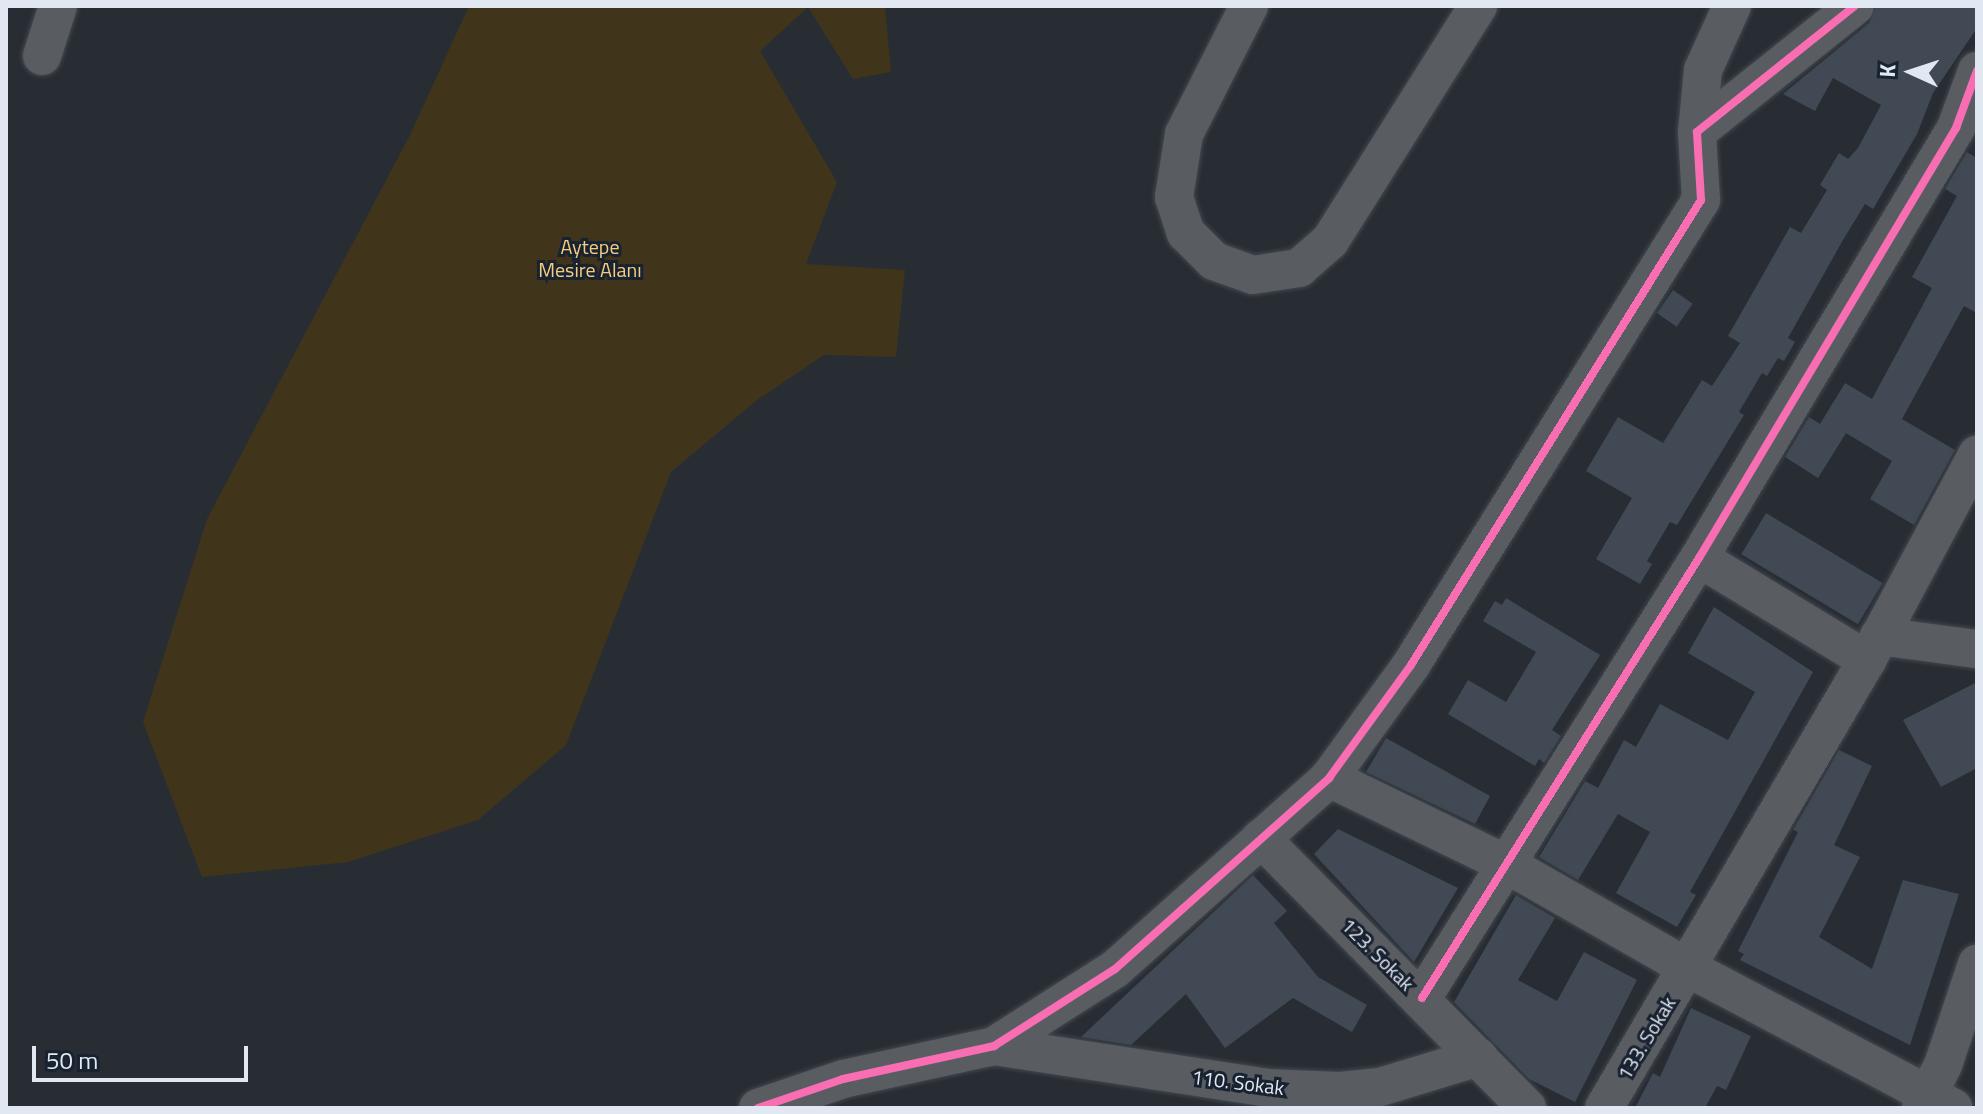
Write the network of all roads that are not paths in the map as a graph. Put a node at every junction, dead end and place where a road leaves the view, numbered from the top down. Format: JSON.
{"nodes":[{"id":1,"x":58,"y":6,"type":"edge"},
{"id":2,"x":1249,"y":6,"type":"edge"},
{"id":3,"x":1478,"y":6,"type":"edge"},
{"id":4,"x":1732,"y":6,"type":"edge"},
{"id":5,"x":1855,"y":6,"type":"edge"},
{"id":6,"x":42,"y":56,"type":"dead end"},
{"id":7,"x":1977,"y":71,"type":"edge"},
{"id":8,"x":1697,"y":132,"type":"junction"},
{"id":9,"x":1977,"y":455,"type":"edge"},
{"id":10,"x":1699,"y":558,"type":"junction"},
{"id":11,"x":1873,"y":648,"type":"junction"},
{"id":12,"x":1977,"y":649,"type":"edge"},
{"id":13,"x":1329,"y":778,"type":"junction"},
{"id":14,"x":1261,"y":838,"type":"junction"},
{"id":15,"x":1506,"y":864,"type":"junction"},
{"id":16,"x":1977,"y":964,"type":"edge"},
{"id":17,"x":1688,"y":968,"type":"junction"},
{"id":18,"x":1422,"y":998,"type":"junction"},
{"id":19,"x":994,"y":1046,"type":"junction"},
{"id":20,"x":1479,"y":1057,"type":"junction"},
{"id":21,"x":1934,"y":1104,"type":"edge"},
{"id":22,"x":758,"y":1108,"type":"edge"},
{"id":23,"x":1527,"y":1108,"type":"edge"},
{"id":24,"x":1604,"y":1108,"type":"edge"}],
"edges":[{"from":1,"to":6,"type":"street"},
{"from":2,"to":3,"type":"street"},
{"from":4,"to":8,"type":"street"},
{"from":5,"to":8,"type":"street"},
{"from":7,"to":10,"type":"street"},
{"from":8,"to":13,"type":"street"},
{"from":9,"to":11,"type":"street","name":"133. Sokak"},
{"from":10,"to":11,"type":"street"},
{"from":10,"to":15,"type":"street"},
{"from":11,"to":12,"type":"street"},
{"from":11,"to":17,"type":"street","name":"133. Sokak"},
{"from":13,"to":14,"type":"street"},
{"from":13,"to":15,"type":"street"},
{"from":14,"to":18,"type":"street","name":"123. Sokak"},
{"from":14,"to":19,"type":"street"},
{"from":15,"to":17,"type":"street"},
{"from":15,"to":18,"type":"street"},
{"from":16,"to":21,"type":"street"},
{"from":17,"to":21,"type":"street"},
{"from":17,"to":24,"type":"street","name":"133. Sokak"},
{"from":18,"to":20,"type":"street","name":"123. Sokak"},
{"from":19,"to":20,"type":"street","name":"110. Sokak"},
{"from":19,"to":22,"type":"street"},
{"from":20,"to":23,"type":"street","name":"123. Sokak"}]}
